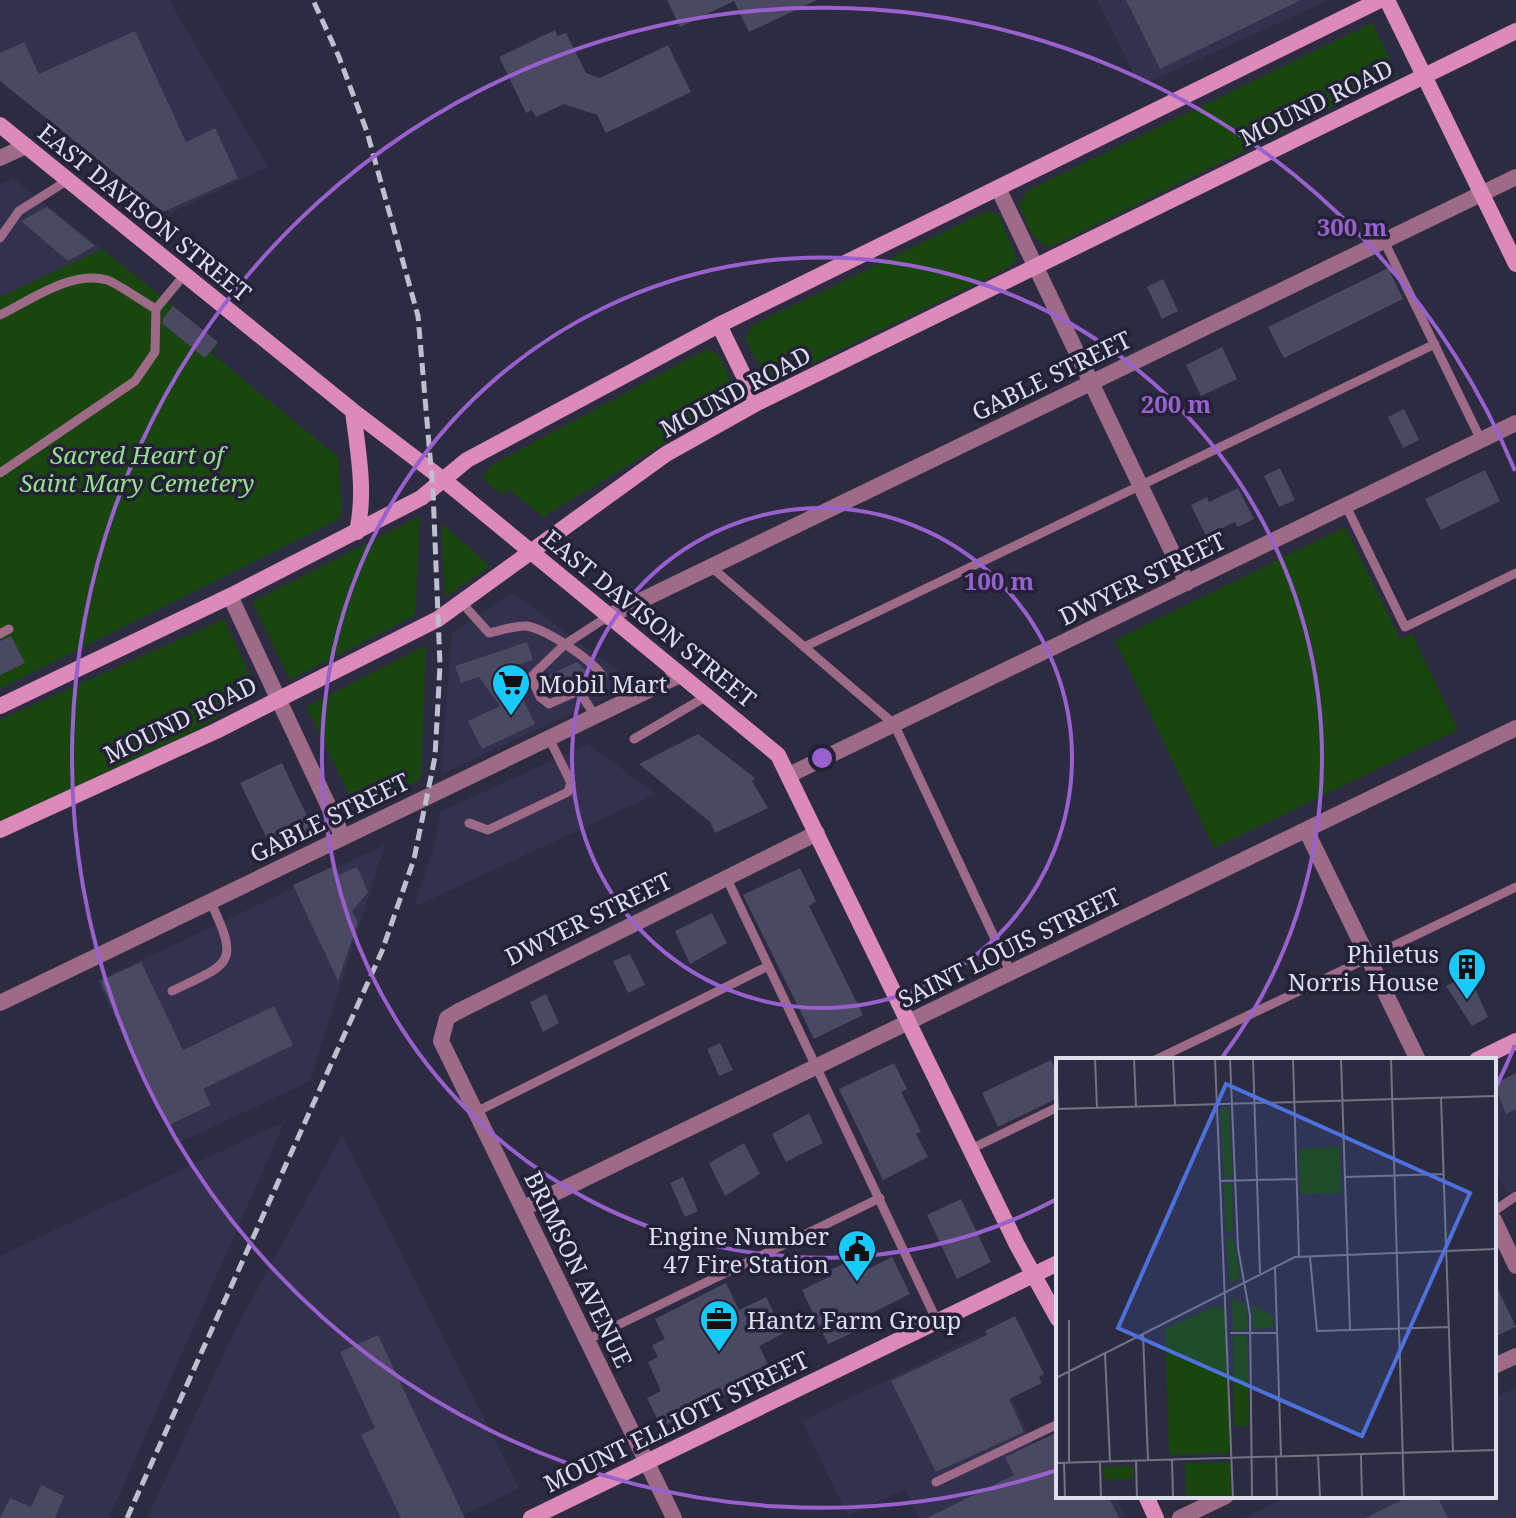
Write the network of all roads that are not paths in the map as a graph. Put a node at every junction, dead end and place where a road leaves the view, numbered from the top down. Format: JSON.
{"nodes":[{"id":1,"x":1380,"y":0,"type":"edge"},
{"id":2,"x":1387,"y":0,"type":"edge"},
{"id":3,"x":1516,"y":31,"type":"edge"},
{"id":4,"x":1424,"y":75,"type":"junction"},
{"id":5,"x":0,"y":125,"type":"edge"},
{"id":6,"x":26,"y":146,"type":"junction"},
{"id":7,"x":0,"y":158,"type":"edge"},
{"id":8,"x":1516,"y":177,"type":"edge"},
{"id":9,"x":68,"y":180,"type":"junction"},
{"id":10,"x":998,"y":188,"type":"junction"},
{"id":11,"x":1482,"y":194,"type":"junction"},
{"id":12,"x":0,"y":238,"type":"edge"},
{"id":13,"x":1384,"y":241,"type":"junction"},
{"id":14,"x":1036,"y":264,"type":"junction"},
{"id":15,"x":1516,"y":264,"type":"edge"},
{"id":16,"x":185,"y":274,"type":"junction"},
{"id":17,"x":156,"y":309,"type":"junction"},
{"id":18,"x":0,"y":315,"type":"edge"},
{"id":19,"x":719,"y":325,"type":"junction"},
{"id":20,"x":1435,"y":344,"type":"junction"},
{"id":21,"x":1092,"y":382,"type":"junction"},
{"id":22,"x":757,"y":403,"type":"junction"},
{"id":23,"x":353,"y":411,"type":"junction"},
{"id":24,"x":1516,"y":423,"type":"edge"},
{"id":25,"x":1481,"y":440,"type":"junction"},
{"id":26,"x":0,"y":473,"type":"edge"},
{"id":27,"x":445,"y":481,"type":"junction"},
{"id":28,"x":1141,"y":485,"type":"junction"},
{"id":29,"x":1346,"y":506,"type":"junction"},
{"id":30,"x":357,"y":532,"type":"junction"},
{"id":31,"x":531,"y":552,"type":"junction"},
{"id":32,"x":710,"y":566,"type":"junction"},
{"id":33,"x":1516,"y":573,"type":"edge"},
{"id":34,"x":1187,"y":583,"type":"junction"},
{"id":35,"x":230,"y":596,"type":"junction"},
{"id":36,"x":462,"y":603,"type":"junction"},
{"id":37,"x":607,"y":617,"type":"junction"},
{"id":38,"x":564,"y":645,"type":"junction"},
{"id":39,"x":804,"y":647,"type":"junction"},
{"id":40,"x":680,"y":675,"type":"junction"},
{"id":41,"x":579,"y":691,"type":"junction"},
{"id":42,"x":707,"y":696,"type":"junction"},
{"id":43,"x":278,"y":699,"type":"junction"},
{"id":44,"x":0,"y":706,"type":"edge"},
{"id":45,"x":595,"y":716,"type":"junction"},
{"id":46,"x":894,"y":724,"type":"junction"},
{"id":47,"x":1516,"y":728,"type":"edge"},
{"id":48,"x":549,"y":738,"type":"junction"},
{"id":49,"x":634,"y":739,"type":"dead end"},
{"id":50,"x":789,"y":775,"type":"junction"},
{"id":51,"x":469,"y":823,"type":"dead end"},
{"id":52,"x":0,"y":830,"type":"edge"},
{"id":53,"x":1306,"y":830,"type":"junction"},
{"id":54,"x":817,"y":833,"type":"junction"},
{"id":55,"x":343,"y":837,"type":"junction"},
{"id":56,"x":726,"y":877,"type":"junction"},
{"id":57,"x":1516,"y":887,"type":"edge"},
{"id":58,"x":210,"y":901,"type":"junction"},
{"id":59,"x":1368,"y":958,"type":"junction"},
{"id":60,"x":768,"y":966,"type":"junction"},
{"id":61,"x":1011,"y":973,"type":"junction"},
{"id":62,"x":172,"y":991,"type":"dead end"},
{"id":63,"x":0,"y":1003,"type":"edge"},
{"id":64,"x":909,"y":1022,"type":"junction"},
{"id":65,"x":441,"y":1041,"type":"joint"},
{"id":66,"x":1516,"y":1041,"type":"edge"},
{"id":67,"x":1159,"y":1058,"type":"edge"},
{"id":68,"x":1417,"y":1058,"type":"edge"},
{"id":69,"x":1481,"y":1058,"type":"edge"},
{"id":70,"x":816,"y":1066,"type":"junction"},
{"id":71,"x":1056,"y":1108,"type":"edge"},
{"id":72,"x":476,"y":1112,"type":"junction"},
{"id":73,"x":971,"y":1149,"type":"junction"},
{"id":74,"x":1516,"y":1196,"type":"edge"},
{"id":75,"x":880,"y":1198,"type":"junction"},
{"id":76,"x":524,"y":1208,"type":"junction"},
{"id":77,"x":1496,"y":1210,"type":"edge"},
{"id":78,"x":1496,"y":1224,"type":"edge"},
{"id":79,"x":1056,"y":1264,"type":"edge"},
{"id":80,"x":1516,"y":1266,"type":"edge"},
{"id":81,"x":1035,"y":1275,"type":"junction"},
{"id":82,"x":1056,"y":1315,"type":"edge"},
{"id":83,"x":937,"y":1321,"type":"junction"},
{"id":84,"x":587,"y":1340,"type":"junction"},
{"id":85,"x":1516,"y":1356,"type":"edge"},
{"id":86,"x":1496,"y":1365,"type":"edge"},
{"id":87,"x":1056,"y":1425,"type":"edge"},
{"id":88,"x":646,"y":1462,"type":"junction"},
{"id":89,"x":936,"y":1482,"type":"dead end"},
{"id":90,"x":1147,"y":1498,"type":"edge"},
{"id":91,"x":1222,"y":1498,"type":"edge"},
{"id":92,"x":531,"y":1518,"type":"edge"},
{"id":93,"x":674,"y":1518,"type":"edge"},
{"id":94,"x":1156,"y":1518,"type":"edge"},
{"id":95,"x":1180,"y":1518,"type":"edge"}],
"edges":[{"from":1,"to":10,"type":"main road"},
{"from":2,"to":4,"type":"main road"},
{"from":3,"to":4,"type":"main road","name":"MOUND ROAD"},
{"from":4,"to":11,"type":"main road"},
{"from":4,"to":14,"type":"main road","name":"MOUND ROAD"},
{"from":5,"to":6,"type":"main road","name":"EAST DAVISON STREET"},
{"from":6,"to":7,"type":"street"},
{"from":6,"to":9,"type":"main road","name":"EAST DAVISON STREET"},
{"from":8,"to":11,"type":"street","name":"GABLE STREET"},
{"from":9,"to":12,"type":"lane"},
{"from":9,"to":16,"type":"main road","name":"EAST DAVISON STREET"},
{"from":10,"to":14,"type":"street"},
{"from":10,"to":19,"type":"main road"},
{"from":11,"to":13,"type":"street","name":"GABLE STREET"},
{"from":11,"to":15,"type":"main road"},
{"from":13,"to":20,"type":"lane"},
{"from":13,"to":21,"type":"street","name":"GABLE STREET"},
{"from":14,"to":21,"type":"street"},
{"from":14,"to":22,"type":"main road","name":"MOUND ROAD"},
{"from":16,"to":17,"type":"lane"},
{"from":16,"to":23,"type":"main road","name":"EAST DAVISON STREET"},
{"from":17,"to":18,"type":"lane"},
{"from":17,"to":26,"type":"lane"},
{"from":19,"to":22,"type":"main road"},
{"from":19,"to":27,"type":"main road"},
{"from":20,"to":25,"type":"lane"},
{"from":20,"to":28,"type":"lane"},
{"from":21,"to":28,"type":"street"},
{"from":21,"to":32,"type":"street","name":"GABLE STREET"},
{"from":22,"to":31,"type":"main road","name":"MOUND ROAD"},
{"from":23,"to":27,"type":"main road","name":"EAST DAVISON STREET"},
{"from":23,"to":30,"type":"main road"},
{"from":24,"to":25,"type":"street","name":"DWYER STREET"},
{"from":25,"to":29,"type":"street","name":"DWYER STREET"},
{"from":27,"to":30,"type":"main road"},
{"from":27,"to":31,"type":"main road","name":"EAST DAVISON STREET"},
{"from":28,"to":34,"type":"street"},
{"from":28,"to":39,"type":"lane"},
{"from":29,"to":33,"type":"lane"},
{"from":29,"to":34,"type":"street","name":"DWYER STREET"},
{"from":30,"to":35,"type":"main road"},
{"from":31,"to":36,"type":"main road","name":"MOUND ROAD"},
{"from":31,"to":37,"type":"main road","name":"EAST DAVISON STREET"},
{"from":32,"to":37,"type":"street","name":"GABLE STREET"},
{"from":32,"to":39,"type":"lane"},
{"from":34,"to":46,"type":"street","name":"DWYER STREET"},
{"from":35,"to":43,"type":"street"},
{"from":35,"to":44,"type":"main road"},
{"from":36,"to":38,"type":"lane"},
{"from":36,"to":43,"type":"main road","name":"MOUND ROAD"},
{"from":37,"to":38,"type":"lane"},
{"from":37,"to":40,"type":"main road","name":"EAST DAVISON STREET"},
{"from":38,"to":41,"type":"lane"},
{"from":38,"to":41,"type":"lane"},
{"from":39,"to":46,"type":"lane"},
{"from":40,"to":42,"type":"main road","name":"EAST DAVISON STREET"},
{"from":40,"to":45,"type":"street","name":"GABLE STREET"},
{"from":41,"to":45,"type":"lane"},
{"from":42,"to":49,"type":"lane"},
{"from":42,"to":50,"type":"main road","name":"EAST DAVISON STREET"},
{"from":43,"to":52,"type":"main road","name":"MOUND ROAD"},
{"from":43,"to":55,"type":"street"},
{"from":45,"to":48,"type":"street","name":"GABLE STREET"},
{"from":46,"to":50,"type":"street","name":"DWYER STREET"},
{"from":46,"to":61,"type":"lane"},
{"from":47,"to":53,"type":"street","name":"SAINT LOUIS STREET"},
{"from":48,"to":51,"type":"lane"},
{"from":48,"to":55,"type":"street","name":"GABLE STREET"},
{"from":50,"to":54,"type":"main road","name":"EAST DAVISON STREET"},
{"from":53,"to":59,"type":"street"},
{"from":53,"to":61,"type":"street","name":"SAINT LOUIS STREET"},
{"from":54,"to":56,"type":"street","name":"DWYER STREET"},
{"from":54,"to":64,"type":"main road","name":"EAST DAVISON STREET"},
{"from":55,"to":58,"type":"street","name":"GABLE STREET"},
{"from":56,"to":60,"type":"lane"},
{"from":56,"to":65,"type":"street","name":"DWYER STREET"},
{"from":57,"to":59,"type":"lane"},
{"from":58,"to":62,"type":"lane"},
{"from":58,"to":63,"type":"street","name":"GABLE STREET"},
{"from":59,"to":67,"type":"lane"},
{"from":59,"to":68,"type":"street"},
{"from":60,"to":70,"type":"lane"},
{"from":60,"to":72,"type":"lane"},
{"from":61,"to":64,"type":"street","name":"SAINT LOUIS STREET"},
{"from":64,"to":70,"type":"street","name":"SAINT LOUIS STREET"},
{"from":64,"to":73,"type":"main road","name":"EAST DAVISON STREET"},
{"from":65,"to":72,"type":"street","name":"BRIMSON AVENUE"},
{"from":66,"to":69,"type":"main road"},
{"from":70,"to":75,"type":"lane"},
{"from":70,"to":76,"type":"street","name":"SAINT LOUIS STREET"},
{"from":71,"to":73,"type":"lane"},
{"from":72,"to":76,"type":"street","name":"BRIMSON AVENUE"},
{"from":73,"to":81,"type":"main road","name":"EAST DAVISON STREET"},
{"from":74,"to":77,"type":"lane"},
{"from":75,"to":83,"type":"lane"},
{"from":75,"to":84,"type":"lane"},
{"from":76,"to":84,"type":"street","name":"BRIMSON AVENUE"},
{"from":78,"to":80,"type":"street"},
{"from":79,"to":81,"type":"main road","name":"MOUNT ELLIOTT STREET"},
{"from":81,"to":82,"type":"main road","name":"EAST DAVISON STREET"},
{"from":81,"to":83,"type":"main road","name":"MOUNT ELLIOTT STREET"},
{"from":83,"to":88,"type":"main road","name":"MOUNT ELLIOTT STREET"},
{"from":84,"to":88,"type":"street","name":"BRIMSON AVENUE"},
{"from":85,"to":86,"type":"street"},
{"from":87,"to":89,"type":"lane"},
{"from":88,"to":92,"type":"main road","name":"MOUNT ELLIOTT STREET"},
{"from":88,"to":93,"type":"street","name":"BRIMSON AVENUE"},
{"from":90,"to":94,"type":"main road"},
{"from":91,"to":95,"type":"street"}]}
